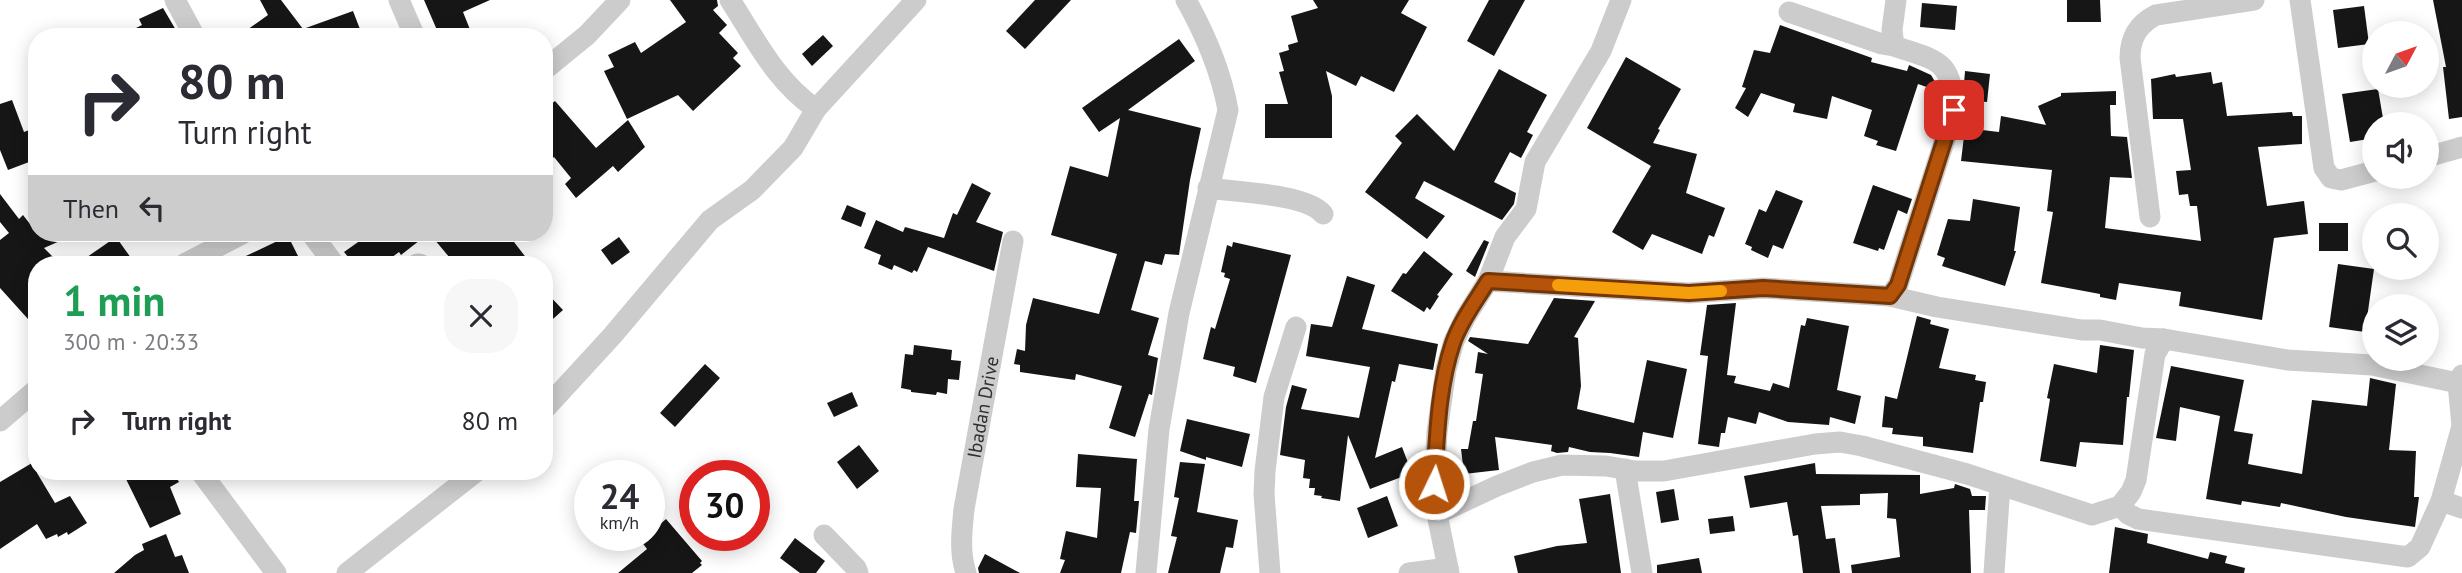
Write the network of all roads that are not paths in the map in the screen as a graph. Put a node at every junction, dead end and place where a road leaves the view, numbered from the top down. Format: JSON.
{"nodes":[{"id":1,"x":175,"y":0,"type":"edge"},
{"id":2,"x":399,"y":0,"type":"edge"},
{"id":3,"x":620,"y":0,"type":"edge"},
{"id":4,"x":730,"y":0,"type":"edge"},
{"id":5,"x":916,"y":0,"type":"edge"},
{"id":6,"x":1186,"y":0,"type":"edge"},
{"id":7,"x":1621,"y":0,"type":"edge"},
{"id":8,"x":1896,"y":0,"type":"edge"},
{"id":9,"x":2254,"y":0,"type":"edge"},
{"id":10,"x":2300,"y":0,"type":"edge"},
{"id":11,"x":1789,"y":12,"type":"dead end"},
{"id":12,"x":190,"y":28,"type":"edge"},
{"id":13,"x":411,"y":28,"type":"edge"},
{"id":14,"x":1894,"y":46,"type":"junction"},
{"id":15,"x":553,"y":63,"type":"edge"},
{"id":16,"x":816,"y":109,"type":"junction"},
{"id":17,"x":2462,"y":147,"type":"edge"},
{"id":18,"x":2439,"y":154,"type":"edge"},
{"id":19,"x":2362,"y":174,"type":"edge"},
{"id":20,"x":1208,"y":188,"type":"junction"},
{"id":21,"x":1323,"y":214,"type":"dead end"},
{"id":22,"x":2150,"y":217,"type":"dead end"},
{"id":23,"x":1013,"y":241,"type":"dead end"},
{"id":24,"x":227,"y":242,"type":"edge"},
{"id":25,"x":199,"y":256,"type":"edge"},
{"id":26,"x":1488,"y":281,"type":"junction"},
{"id":27,"x":1890,"y":296,"type":"junction"},
{"id":28,"x":1296,"y":327,"type":"dead end"},
{"id":29,"x":2164,"y":339,"type":"junction"},
{"id":30,"x":2460,"y":379,"type":"edge"},
{"id":31,"x":28,"y":397,"type":"edge"},
{"id":32,"x":553,"y":400,"type":"edge"},
{"id":33,"x":0,"y":421,"type":"edge"},
{"id":34,"x":1625,"y":469,"type":"junction"},
{"id":35,"x":207,"y":480,"type":"edge"},
{"id":36,"x":466,"y":480,"type":"edge"},
{"id":37,"x":2000,"y":485,"type":"junction"},
{"id":38,"x":2441,"y":501,"type":"junction"},
{"id":39,"x":2120,"y":506,"type":"junction"},
{"id":40,"x":2462,"y":508,"type":"edge"},
{"id":41,"x":1437,"y":514,"type":"junction"},
{"id":42,"x":824,"y":535,"type":"dead end"},
{"id":43,"x":2406,"y":565,"type":"edge"},
{"id":44,"x":1448,"y":571,"type":"edge"},
{"id":45,"x":276,"y":573,"type":"edge"},
{"id":46,"x":347,"y":573,"type":"edge"},
{"id":47,"x":858,"y":573,"type":"edge"},
{"id":48,"x":966,"y":573,"type":"edge"},
{"id":49,"x":1146,"y":573,"type":"edge"},
{"id":50,"x":1270,"y":573,"type":"edge"},
{"id":51,"x":1409,"y":573,"type":"edge"},
{"id":52,"x":1642,"y":573,"type":"edge"},
{"id":53,"x":1994,"y":573,"type":"edge"}],
"edges":[{"from":1,"to":12,"type":"street"},
{"from":2,"to":13,"type":"street"},
{"from":3,"to":15,"type":"street"},
{"from":4,"to":16,"type":"street"},
{"from":5,"to":16,"type":"street"},
{"from":6,"to":20,"type":"street"},
{"from":7,"to":26,"type":"street"},
{"from":8,"to":14,"type":"street"},
{"from":9,"to":22,"type":"street"},
{"from":10,"to":19,"type":"street"},
{"from":11,"to":14,"type":"street"},
{"from":14,"to":27,"type":"street"},
{"from":16,"to":32,"type":"street"},
{"from":17,"to":18,"type":"street"},
{"from":20,"to":21,"type":"street"},
{"from":20,"to":49,"type":"street"},
{"from":23,"to":48,"type":"street","name":"Ibadan Drive"},
{"from":24,"to":25,"type":"street"},
{"from":26,"to":27,"type":"street"},
{"from":26,"to":41,"type":"street"},
{"from":27,"to":29,"type":"street"},
{"from":28,"to":50,"type":"street"},
{"from":29,"to":30,"type":"street"},
{"from":29,"to":39,"type":"street"},
{"from":30,"to":38,"type":"street"},
{"from":31,"to":33,"type":"street"},
{"from":34,"to":37,"type":"street"},
{"from":34,"to":41,"type":"street"},
{"from":34,"to":52,"type":"street"},
{"from":35,"to":45,"type":"street"},
{"from":36,"to":46,"type":"street"},
{"from":37,"to":39,"type":"street"},
{"from":37,"to":53,"type":"street"},
{"from":38,"to":40,"type":"street"},
{"from":38,"to":43,"type":"street"},
{"from":39,"to":43,"type":"street"},
{"from":41,"to":44,"type":"street"},
{"from":42,"to":47,"type":"street"},
{"from":44,"to":51,"type":"street"}]}
